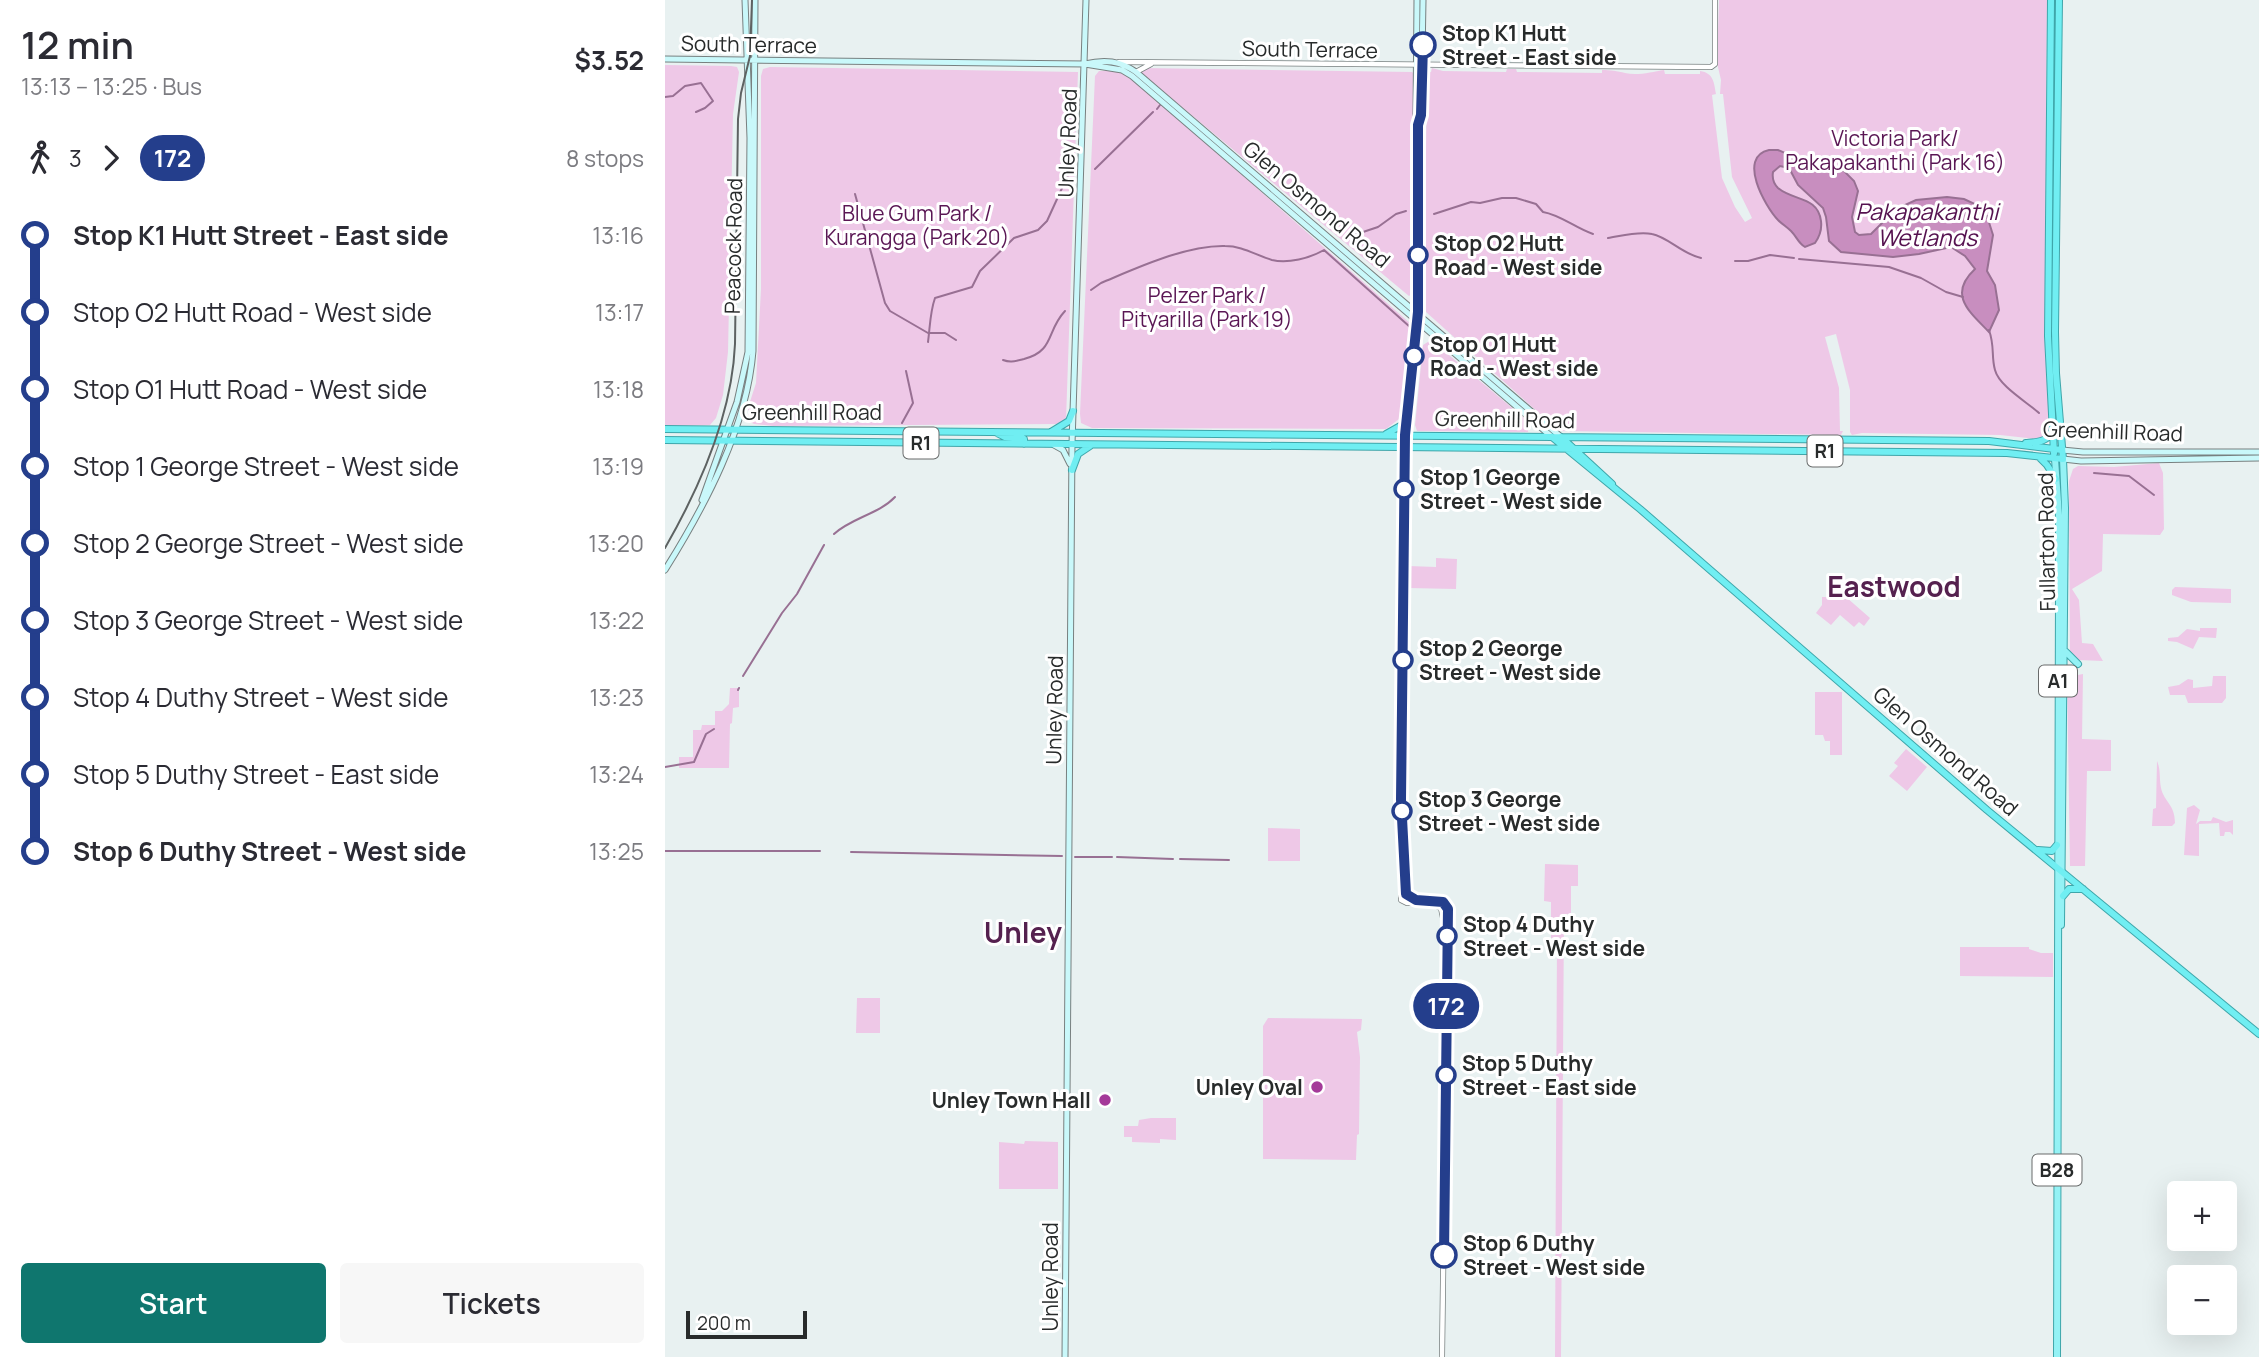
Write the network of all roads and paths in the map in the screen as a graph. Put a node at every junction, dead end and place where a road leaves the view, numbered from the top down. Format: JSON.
{"nodes":[{"id":1,"x":745,"y":0,"type":"edge"},
{"id":2,"x":755,"y":0,"type":"edge"},
{"id":3,"x":1086,"y":0,"type":"edge"},
{"id":4,"x":1417,"y":0,"type":"edge"},
{"id":5,"x":1423,"y":0,"type":"edge"},
{"id":6,"x":1715,"y":0,"type":"edge"},
{"id":7,"x":2051,"y":0,"type":"edge"},
{"id":8,"x":2059,"y":0,"type":"edge"},
{"id":9,"x":2055,"y":26,"type":"junction"},
{"id":10,"x":665,"y":59,"type":"edge"},
{"id":11,"x":747,"y":60,"type":"junction"},
{"id":12,"x":755,"y":60,"type":"junction"},
{"id":13,"x":1118,"y":62,"type":"junction"},
{"id":14,"x":1155,"y":63,"type":"junction"},
{"id":15,"x":1086,"y":64,"type":"junction"},
{"id":16,"x":1419,"y":66,"type":"junction"},
{"id":17,"x":1134,"y":74,"type":"junction"},
{"id":18,"x":752,"y":188,"type":"junction"},
{"id":19,"x":2052,"y":215,"type":"junction"},
{"id":20,"x":1312,"y":227,"type":"junction"},
{"id":21,"x":1418,"y":312,"type":"junction"},
{"id":22,"x":1417,"y":323,"type":"junction"},
{"id":23,"x":1073,"y":411,"type":"junction"},
{"id":24,"x":1407,"y":414,"type":"junction"},
{"id":25,"x":665,"y":429,"type":"edge"},
{"id":26,"x":731,"y":429,"type":"junction"},
{"id":27,"x":765,"y":429,"type":"junction"},
{"id":28,"x":825,"y":429,"type":"junction"},
{"id":29,"x":2052,"y":429,"type":"junction"},
{"id":30,"x":867,"y":430,"type":"junction"},
{"id":31,"x":995,"y":432,"type":"junction"},
{"id":32,"x":1049,"y":432,"type":"junction"},
{"id":33,"x":1072,"y":433,"type":"junction"},
{"id":34,"x":1107,"y":433,"type":"junction"},
{"id":35,"x":1188,"y":434,"type":"junction"},
{"id":36,"x":1208,"y":434,"type":"junction"},
{"id":37,"x":1274,"y":434,"type":"junction"},
{"id":38,"x":1370,"y":435,"type":"junction"},
{"id":39,"x":1384,"y":435,"type":"junction"},
{"id":40,"x":1405,"y":435,"type":"junction"},
{"id":41,"x":1460,"y":436,"type":"junction"},
{"id":42,"x":1552,"y":437,"type":"junction"},
{"id":43,"x":1562,"y":437,"type":"junction"},
{"id":44,"x":665,"y":438,"type":"edge"},
{"id":45,"x":727,"y":441,"type":"junction"},
{"id":46,"x":774,"y":442,"type":"junction"},
{"id":47,"x":817,"y":442,"type":"junction"},
{"id":48,"x":873,"y":443,"type":"junction"},
{"id":49,"x":1024,"y":444,"type":"junction"},
{"id":50,"x":1051,"y":444,"type":"junction"},
{"id":51,"x":1072,"y":444,"type":"junction"},
{"id":52,"x":1095,"y":444,"type":"junction"},
{"id":53,"x":1114,"y":444,"type":"junction"},
{"id":54,"x":2020,"y":444,"type":"junction"},
{"id":55,"x":1194,"y":445,"type":"junction"},
{"id":56,"x":1213,"y":445,"type":"junction"},
{"id":57,"x":1275,"y":446,"type":"junction"},
{"id":58,"x":1372,"y":447,"type":"junction"},
{"id":59,"x":1405,"y":447,"type":"junction"},
{"id":60,"x":1460,"y":447,"type":"junction"},
{"id":61,"x":1565,"y":448,"type":"junction"},
{"id":62,"x":1574,"y":448,"type":"junction"},
{"id":63,"x":1591,"y":449,"type":"junction"},
{"id":64,"x":2058,"y":450,"type":"junction"},
{"id":65,"x":2259,"y":452,"type":"edge"},
{"id":66,"x":2038,"y":457,"type":"junction"},
{"id":67,"x":2259,"y":458,"type":"edge"},
{"id":68,"x":2059,"y":459,"type":"junction"},
{"id":69,"x":2081,"y":461,"type":"junction"},
{"id":70,"x":1591,"y":464,"type":"junction"},
{"id":71,"x":1072,"y":470,"type":"junction"},
{"id":72,"x":2064,"y":473,"type":"junction"},
{"id":73,"x":2056,"y":479,"type":"junction"},
{"id":74,"x":1616,"y":488,"type":"junction"},
{"id":75,"x":665,"y":570,"type":"edge"},
{"id":76,"x":2065,"y":650,"type":"junction"},
{"id":77,"x":2078,"y":664,"type":"dead end"},
{"id":78,"x":2057,"y":845,"type":"junction"},
{"id":79,"x":2036,"y":850,"type":"junction"},
{"id":80,"x":1403,"y":866,"type":"junction"},
{"id":81,"x":2060,"y":870,"type":"junction"},
{"id":82,"x":2085,"y":889,"type":"junction"},
{"id":83,"x":2063,"y":896,"type":"junction"},
{"id":84,"x":1446,"y":943,"type":"junction"},
{"id":85,"x":2058,"y":958,"type":"junction"},
{"id":86,"x":2259,"y":1034,"type":"edge"},
{"id":87,"x":1065,"y":1357,"type":"edge"},
{"id":88,"x":1442,"y":1357,"type":"edge"},
{"id":89,"x":2057,"y":1357,"type":"edge"}],
"edges":[{"from":1,"to":11,"type":"main road","name":"Peacock Road"},
{"from":2,"to":12,"type":"main road","name":"Peacock Road"},
{"from":3,"to":15,"type":"main road","name":"Unley Road"},
{"from":4,"to":16,"type":"main road"},
{"from":5,"to":16,"type":"main road"},
{"from":6,"to":16,"type":"street","name":"South Terrace"},
{"from":7,"to":9,"type":"highway","name":"Fullarton Road"},
{"from":8,"to":9,"type":"highway","name":"Fullarton Road"},
{"from":9,"to":19,"type":"highway","name":"Fullarton Road"},
{"from":10,"to":11,"type":"main road","name":"South Terrace"},
{"from":11,"to":12,"type":"main road","name":"South Terrace"},
{"from":11,"to":18,"type":"main road","name":"Peacock Road"},
{"from":12,"to":15,"type":"main road","name":"South Terrace"},
{"from":12,"to":18,"type":"main road","name":"Peacock Road"},
{"from":13,"to":14,"type":"street","name":"South Terrace"},
{"from":13,"to":15,"type":"main road","name":"South Terrace"},
{"from":13,"to":17,"type":"main road","name":"Glen Osmond Road"},
{"from":14,"to":16,"type":"street","name":"South Terrace"},
{"from":14,"to":17,"type":"street","name":"South Terrace"},
{"from":15,"to":17,"type":"main road","name":"South Terrace"},
{"from":15,"to":23,"type":"main road","name":"Unley Road"},
{"from":16,"to":21,"type":"main road"},
{"from":17,"to":20,"type":"main road","name":"Glen Osmond Road"},
{"from":18,"to":26,"type":"main road","name":"Peacock Road"},
{"from":19,"to":29,"type":"highway","name":"Fullarton Road"},
{"from":19,"to":64,"type":"highway","name":"Fullarton Road"},
{"from":20,"to":21,"type":"main road","name":"Glen Osmond Road"},
{"from":20,"to":22,"type":"main road","name":"Glen Osmond Road"},
{"from":21,"to":22,"type":"main road"},
{"from":21,"to":43,"type":"main road","name":"Glen Osmond Road"},
{"from":22,"to":24,"type":"main road"},
{"from":22,"to":42,"type":"main road","name":"Glen Osmond Road"},
{"from":23,"to":32,"type":"highway"},
{"from":23,"to":33,"type":"main road","name":"Unley Road"},
{"from":24,"to":39,"type":"highway"},
{"from":24,"to":40,"type":"main road"},
{"from":25,"to":26,"type":"highway","name":"Greenhill Road","number":"R1"},
{"from":26,"to":27,"type":"highway","name":"Greenhill Road","number":"R1"},
{"from":26,"to":45,"type":"main road","name":"Peacock Road"},
{"from":27,"to":28,"type":"highway","name":"Greenhill Road","number":"R1"},
{"from":27,"to":46,"type":"highway"},
{"from":28,"to":30,"type":"highway","name":"Greenhill Road","number":"R1"},
{"from":28,"to":47,"type":"highway"},
{"from":29,"to":54,"type":"highway","number":"R1"},
{"from":29,"to":64,"type":"highway","name":"Fullarton Road"},
{"from":30,"to":31,"type":"highway","name":"Greenhill Road","number":"R1"},
{"from":30,"to":48,"type":"highway"},
{"from":31,"to":32,"type":"highway","name":"Greenhill Road","number":"R1"},
{"from":31,"to":49,"type":"highway"},
{"from":32,"to":33,"type":"highway","name":"Greenhill Road","number":"R1"},
{"from":33,"to":34,"type":"highway","name":"Greenhill Road","number":"R1"},
{"from":33,"to":51,"type":"main road","name":"Unley Road"},
{"from":34,"to":35,"type":"highway","name":"Greenhill Road","number":"R1"},
{"from":34,"to":53,"type":"highway"},
{"from":35,"to":36,"type":"highway","name":"Greenhill Road","number":"R1"},
{"from":35,"to":55,"type":"highway"},
{"from":36,"to":37,"type":"highway","name":"Greenhill Road","number":"R1"},
{"from":36,"to":56,"type":"highway"},
{"from":37,"to":38,"type":"highway","name":"Greenhill Road","number":"R1"},
{"from":37,"to":57,"type":"highway"},
{"from":38,"to":39,"type":"highway","name":"Greenhill Road","number":"R1"},
{"from":38,"to":58,"type":"highway"},
{"from":39,"to":40,"type":"highway","name":"Greenhill Road","number":"R1"},
{"from":40,"to":41,"type":"highway","name":"Greenhill Road","number":"R1"},
{"from":40,"to":59,"type":"main road"},
{"from":41,"to":42,"type":"highway","name":"Greenhill Road","number":"R1"},
{"from":41,"to":60,"type":"highway"},
{"from":42,"to":43,"type":"highway","name":"Greenhill Road","number":"R1"},
{"from":42,"to":61,"type":"highway","name":"Glen Osmond Road"},
{"from":43,"to":54,"type":"highway","name":"Greenhill Road","number":"R1"},
{"from":43,"to":62,"type":"highway","name":"Glen Osmond Road"},
{"from":44,"to":45,"type":"highway","name":"Greenhill Road","number":"R1"},
{"from":45,"to":46,"type":"highway","name":"Greenhill Road","number":"R1"},
{"from":45,"to":75,"type":"main road","name":"Peacock Road"},
{"from":46,"to":47,"type":"highway","name":"Greenhill Road","number":"R1"},
{"from":47,"to":48,"type":"highway","name":"Greenhill Road","number":"R1"},
{"from":48,"to":49,"type":"highway","name":"Greenhill Road","number":"R1"},
{"from":49,"to":50,"type":"highway","name":"Greenhill Road","number":"R1"},
{"from":50,"to":51,"type":"highway","name":"Greenhill Road","number":"R1"},
{"from":50,"to":71,"type":"main road"},
{"from":51,"to":52,"type":"highway","name":"Greenhill Road","number":"R1"},
{"from":51,"to":71,"type":"main road","name":"Unley Road"},
{"from":52,"to":53,"type":"highway","name":"Greenhill Road","number":"R1"},
{"from":52,"to":71,"type":"highway"},
{"from":53,"to":55,"type":"highway","name":"Greenhill Road","number":"R1"},
{"from":54,"to":64,"type":"highway","name":"Greenhill Road"},
{"from":55,"to":56,"type":"highway","name":"Greenhill Road","number":"R1"},
{"from":56,"to":57,"type":"highway","name":"Greenhill Road","number":"R1"},
{"from":57,"to":58,"type":"highway","name":"Greenhill Road","number":"R1"},
{"from":58,"to":59,"type":"highway","name":"Greenhill Road","number":"R1"},
{"from":59,"to":60,"type":"highway","name":"Greenhill Road","number":"R1"},
{"from":59,"to":80,"type":"street"},
{"from":60,"to":61,"type":"highway","name":"Greenhill Road","number":"R1"},
{"from":61,"to":62,"type":"highway","name":"Greenhill Road","number":"R1"},
{"from":61,"to":74,"type":"highway","name":"Glen Osmond Road"},
{"from":62,"to":63,"type":"highway","name":"Greenhill Road","number":"R1"},
{"from":62,"to":70,"type":"highway","name":"Glen Osmond Road"},
{"from":63,"to":66,"type":"highway","name":"Greenhill Road","number":"R1"},
{"from":63,"to":70,"type":"highway"},
{"from":64,"to":65,"type":"main road","name":"Greenhill Road"},
{"from":64,"to":68,"type":"highway","name":"Fullarton Road"},
{"from":66,"to":68,"type":"highway","name":"Greenhill Road","number":"R1"},
{"from":66,"to":73,"type":"highway"},
{"from":67,"to":69,"type":"main road","name":"Greenhill Road"},
{"from":68,"to":69,"type":"main road","name":"Greenhill Road"},
{"from":68,"to":72,"type":"main road","name":"Fullarton Road","number":"A1"},
{"from":68,"to":73,"type":"main road","name":"Fullarton Road","number":"A1"},
{"from":69,"to":72,"type":"main road"},
{"from":70,"to":74,"type":"highway","name":"Glen Osmond Road"},
{"from":71,"to":87,"type":"main road","name":"Unley Road"},
{"from":72,"to":76,"type":"main road","name":"Fullarton Road","number":"A1"},
{"from":73,"to":78,"type":"main road","name":"Fullarton Road","number":"A1"},
{"from":74,"to":79,"type":"highway","name":"Glen Osmond Road"},
{"from":76,"to":77,"type":"main road"},
{"from":76,"to":81,"type":"main road","name":"Fullarton Road","number":"A1"},
{"from":78,"to":79,"type":"highway"},
{"from":78,"to":81,"type":"main road","name":"Fullarton Road","number":"A1"},
{"from":79,"to":81,"type":"highway","name":"Glen Osmond Road"},
{"from":80,"to":84,"type":"street"},
{"from":80,"to":84,"type":"street"},
{"from":81,"to":82,"type":"highway","name":"Glen Osmond Road"},
{"from":81,"to":83,"type":"main road","name":"Fullarton Road","number":"B28"},
{"from":81,"to":85,"type":"main road","name":"Fullarton Road","number":"B28"},
{"from":82,"to":83,"type":"highway"},
{"from":82,"to":86,"type":"highway","name":"Glen Osmond Road"},
{"from":83,"to":85,"type":"main road","name":"Fullarton Road","number":"B28"},
{"from":84,"to":88,"type":"street"},
{"from":85,"to":89,"type":"main road","name":"Fullarton Road","number":"B28"}]}
